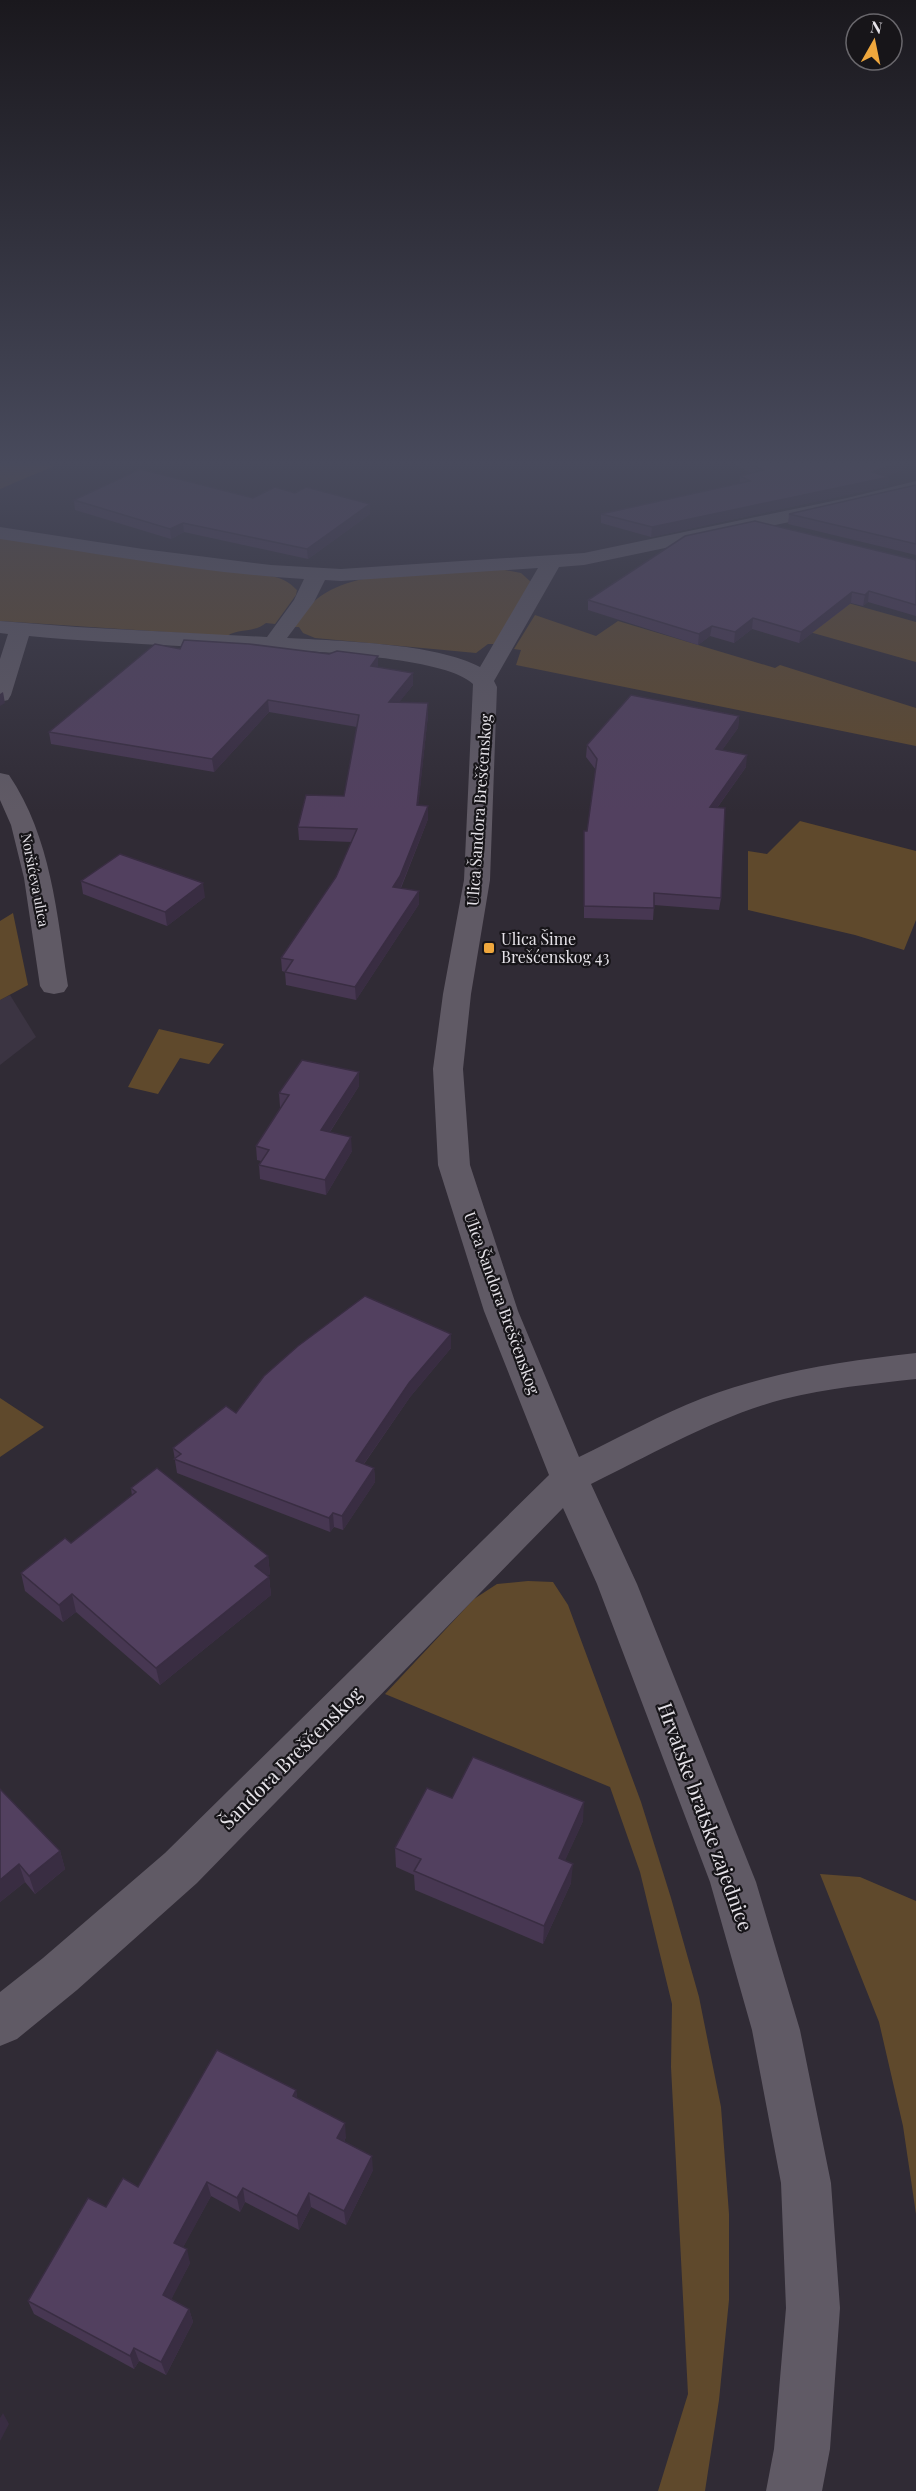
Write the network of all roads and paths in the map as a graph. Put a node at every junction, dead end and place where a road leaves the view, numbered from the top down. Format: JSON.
{"nodes":[{"id":1,"x":314,"y":579,"type":"edge"},
{"id":2,"x":542,"y":579,"type":"edge"},
{"id":3,"x":10,"y":628,"type":"edge"},
{"id":4,"x":273,"y":644,"type":"junction"},
{"id":5,"x":483,"y":681,"type":"junction"},
{"id":6,"x":0,"y":695,"type":"edge"},
{"id":7,"x":0,"y":780,"type":"edge"},
{"id":8,"x":54,"y":986,"type":"dead end"},
{"id":9,"x":916,"y":1366,"type":"edge"},
{"id":10,"x":569,"y":1478,"type":"junction"},
{"id":11,"x":0,"y":2022,"type":"edge"},
{"id":12,"x":794,"y":2491,"type":"edge"}],
"edges":[{"from":1,"to":4,"type":"street"},
{"from":2,"to":5,"type":"street"},
{"from":3,"to":4,"type":"street"},
{"from":3,"to":6,"type":"street"},
{"from":4,"to":5,"type":"street"},
{"from":5,"to":10,"type":"street","name":"Ulica Šandora Breščenskog"},
{"from":7,"to":8,"type":"street","name":"Noršićeva ulica"},
{"from":9,"to":10,"type":"street","name":"Šandora Breščenskog"},
{"from":10,"to":11,"type":"street","name":"Šandora Breščenskog"},
{"from":10,"to":12,"type":"street","name":"Hrvatske bratske zajednice"}]}
